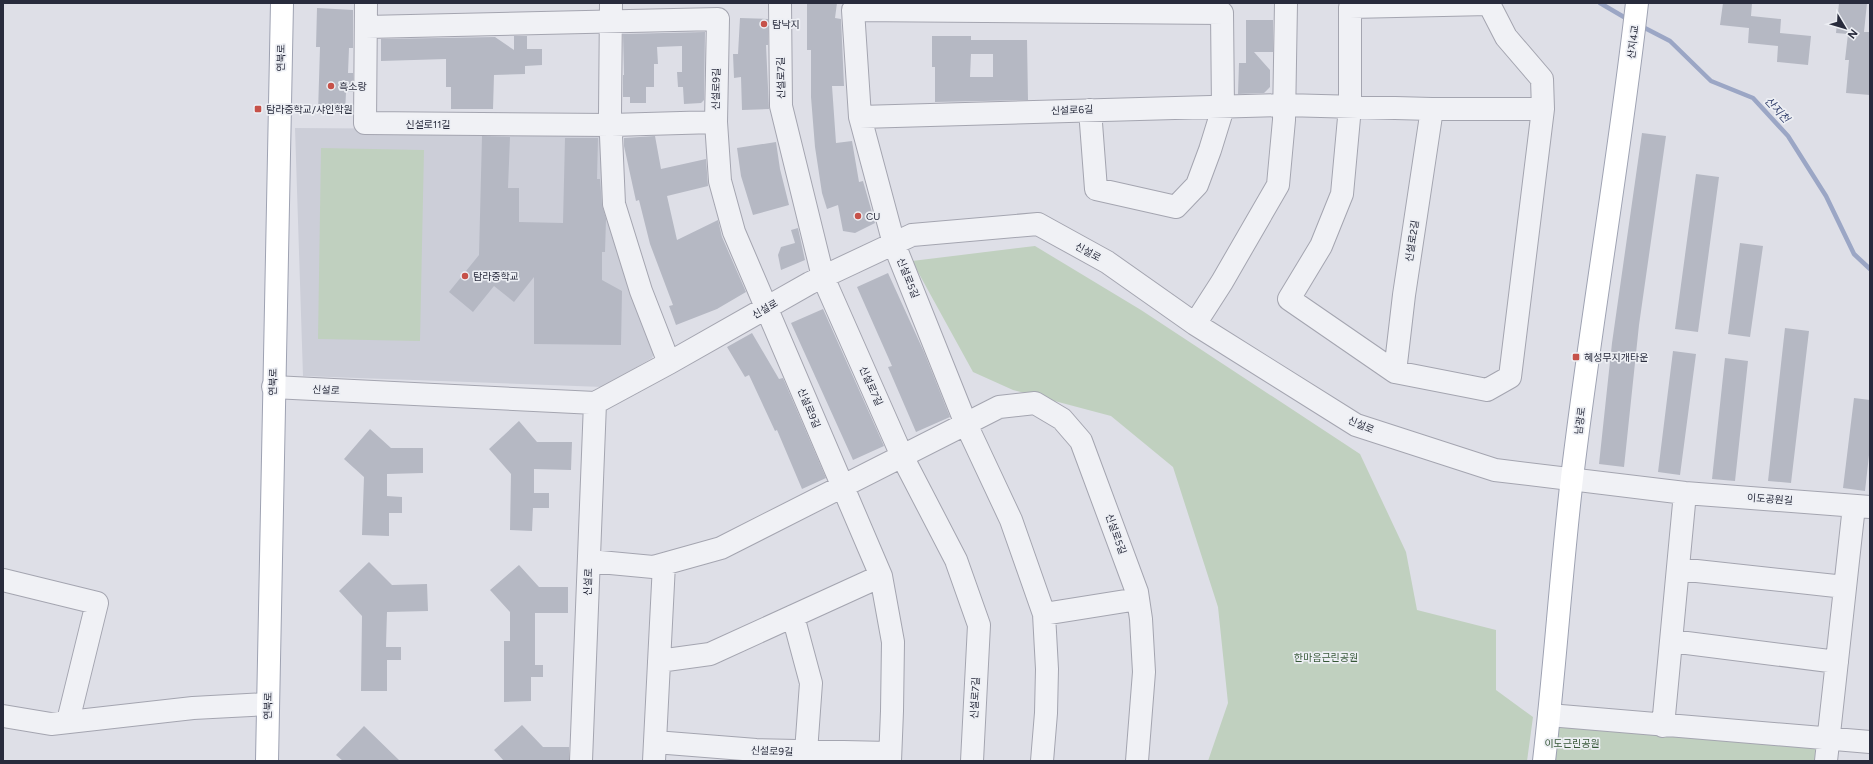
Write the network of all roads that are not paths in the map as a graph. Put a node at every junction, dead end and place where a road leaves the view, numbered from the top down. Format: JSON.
{"nodes":[{"id":1,"x":282,"y":3,"type":"edge"},
{"id":2,"x":366,"y":3,"type":"edge"},
{"id":3,"x":780,"y":3,"type":"edge"},
{"id":4,"x":1286,"y":3,"type":"edge"},
{"id":5,"x":1637,"y":3,"type":"edge"},
{"id":6,"x":611,"y":12,"type":"edge"},
{"id":7,"x":366,"y":27,"type":"junction"},
{"id":8,"x":1628,"y":82,"type":"joint"},
{"id":9,"x":1284,"y":105,"type":"junction"},
{"id":10,"x":1350,"y":107,"type":"junction"},
{"id":11,"x":1223,"y":108,"type":"junction"},
{"id":12,"x":1432,"y":109,"type":"junction"},
{"id":13,"x":1543,"y":109,"type":"junction"},
{"id":14,"x":1090,"y":110,"type":"junction"},
{"id":15,"x":860,"y":116,"type":"junction"},
{"id":16,"x":716,"y":122,"type":"junction"},
{"id":17,"x":611,"y":125,"type":"junction"},
{"id":18,"x":894,"y":244,"type":"junction"},
{"id":19,"x":823,"y":277,"type":"junction"},
{"id":20,"x":766,"y":308,"type":"junction"},
{"id":21,"x":1195,"y":324,"type":"junction"},
{"id":22,"x":669,"y":363,"type":"junction"},
{"id":23,"x":1395,"y":372,"type":"junction"},
{"id":24,"x":273,"y":387,"type":"junction"},
{"id":25,"x":595,"y":403,"type":"junction"},
{"id":26,"x":966,"y":424,"type":"junction"},
{"id":27,"x":902,"y":456,"type":"junction"},
{"id":28,"x":1572,"y":479,"type":"junction"},
{"id":29,"x":842,"y":486,"type":"junction"},
{"id":30,"x":1686,"y":493,"type":"junction"},
{"id":31,"x":1862,"y":506,"type":"edge"},
{"id":32,"x":589,"y":561,"type":"junction"},
{"id":33,"x":664,"y":564,"type":"junction"},
{"id":34,"x":1678,"y":569,"type":"junction"},
{"id":35,"x":881,"y":576,"type":"junction"},
{"id":36,"x":3,"y":580,"type":"edge"},
{"id":37,"x":1845,"y":588,"type":"junction"},
{"id":38,"x":1138,"y":599,"type":"junction"},
{"id":39,"x":1044,"y":614,"type":"junction"},
{"id":40,"x":793,"y":616,"type":"junction"},
{"id":41,"x":1671,"y":641,"type":"junction"},
{"id":42,"x":659,"y":662,"type":"junction"},
{"id":43,"x":1837,"y":662,"type":"junction"},
{"id":44,"x":268,"y":704,"type":"junction"},
{"id":45,"x":1549,"y":715,"type":"junction"},
{"id":46,"x":3,"y":716,"type":"edge"},
{"id":47,"x":68,"y":722,"type":"junction"},
{"id":48,"x":1663,"y":726,"type":"junction"},
{"id":49,"x":1829,"y":738,"type":"junction"},
{"id":50,"x":1870,"y":742,"type":"edge"},
{"id":51,"x":654,"y":751,"type":"edge"},
{"id":52,"x":806,"y":752,"type":"junction"},
{"id":53,"x":890,"y":757,"type":"edge"},
{"id":54,"x":267,"y":761,"type":"edge"},
{"id":55,"x":581,"y":761,"type":"edge"},
{"id":56,"x":972,"y":761,"type":"edge"},
{"id":57,"x":1042,"y":761,"type":"edge"},
{"id":58,"x":1137,"y":761,"type":"edge"},
{"id":59,"x":1544,"y":761,"type":"edge"},
{"id":60,"x":1826,"y":761,"type":"edge"}],
"edges":[{"from":1,"to":24,"type":"main road","name":"연북로"},
{"from":2,"to":7,"type":"street","name":"신설로11길"},
{"from":3,"to":19,"type":"street","name":"신설로7길"},
{"from":4,"to":9,"type":"street"},
{"from":5,"to":8,"type":"main road","name":"산지4교"},
{"from":6,"to":7,"type":"street","name":"신설로9길"},
{"from":6,"to":16,"type":"street","name":"신설로9길"},
{"from":6,"to":17,"type":"street"},
{"from":7,"to":17,"type":"street","name":"신설로11길"},
{"from":8,"to":28,"type":"main road","name":"남광로"},
{"from":9,"to":10,"type":"street"},
{"from":9,"to":11,"type":"street","name":"신설로6길"},
{"from":9,"to":21,"type":"street"},
{"from":10,"to":12,"type":"street"},
{"from":10,"to":13,"type":"street"},
{"from":10,"to":23,"type":"street"},
{"from":11,"to":14,"type":"street","name":"신설로6길"},
{"from":11,"to":14,"type":"street"},
{"from":11,"to":15,"type":"street","name":"신설로5길"},
{"from":12,"to":13,"type":"street"},
{"from":12,"to":23,"type":"street","name":"신설로2길"},
{"from":13,"to":23,"type":"street"},
{"from":14,"to":15,"type":"street","name":"신설로6길"},
{"from":15,"to":18,"type":"street","name":"신설로5길"},
{"from":16,"to":17,"type":"street"},
{"from":16,"to":20,"type":"street","name":"신설로9길"},
{"from":17,"to":22,"type":"street"},
{"from":18,"to":19,"type":"street","name":"신설로"},
{"from":18,"to":21,"type":"street","name":"신설로"},
{"from":18,"to":26,"type":"street","name":"신설로5길"},
{"from":19,"to":20,"type":"street","name":"신설로"},
{"from":19,"to":27,"type":"street","name":"신설로7길"},
{"from":20,"to":22,"type":"street","name":"신설로"},
{"from":20,"to":29,"type":"street","name":"신설로9길"},
{"from":21,"to":28,"type":"street","name":"신설로"},
{"from":22,"to":25,"type":"street","name":"신설로"},
{"from":24,"to":25,"type":"street","name":"신설로"},
{"from":24,"to":44,"type":"main road","name":"연북로"},
{"from":25,"to":32,"type":"street","name":"신설로"},
{"from":26,"to":27,"type":"street"},
{"from":26,"to":38,"type":"street","name":"신설로5길"},
{"from":26,"to":39,"type":"street","name":"신설로5길"},
{"from":27,"to":29,"type":"street"},
{"from":27,"to":56,"type":"street","name":"신설로7길"},
{"from":28,"to":30,"type":"street","name":"이도공원길"},
{"from":28,"to":45,"type":"main road","name":"남광로"},
{"from":29,"to":33,"type":"street"},
{"from":29,"to":35,"type":"street","name":"신설로9길"},
{"from":30,"to":31,"type":"street","name":"이도공원길"},
{"from":30,"to":34,"type":"street"},
{"from":31,"to":37,"type":"street","name":"이도공원길"},
{"from":32,"to":33,"type":"street"},
{"from":32,"to":55,"type":"street","name":"신설로"},
{"from":33,"to":42,"type":"street","name":"신설로9길"},
{"from":34,"to":37,"type":"street"},
{"from":34,"to":41,"type":"street"},
{"from":35,"to":40,"type":"street"},
{"from":35,"to":53,"type":"street","name":"신설로9길"},
{"from":36,"to":47,"type":"street"},
{"from":37,"to":43,"type":"street","name":"이도공원길"},
{"from":38,"to":39,"type":"street"},
{"from":38,"to":58,"type":"street","name":"신설로5길"},
{"from":39,"to":57,"type":"street","name":"신설로5길"},
{"from":40,"to":42,"type":"street"},
{"from":40,"to":52,"type":"street"},
{"from":41,"to":43,"type":"street"},
{"from":41,"to":48,"type":"street"},
{"from":42,"to":51,"type":"street","name":"신설로9길"},
{"from":43,"to":49,"type":"street","name":"이도공원길"},
{"from":44,"to":47,"type":"street"},
{"from":44,"to":54,"type":"main road","name":"연북로"},
{"from":45,"to":48,"type":"street"},
{"from":45,"to":59,"type":"main road","name":"남광로"},
{"from":46,"to":47,"type":"street"},
{"from":48,"to":49,"type":"street"},
{"from":49,"to":50,"type":"street"},
{"from":49,"to":60,"type":"street","name":"이도공원길"},
{"from":51,"to":52,"type":"street","name":"신설로9길"},
{"from":52,"to":53,"type":"street","name":"신설로9길"}]}
